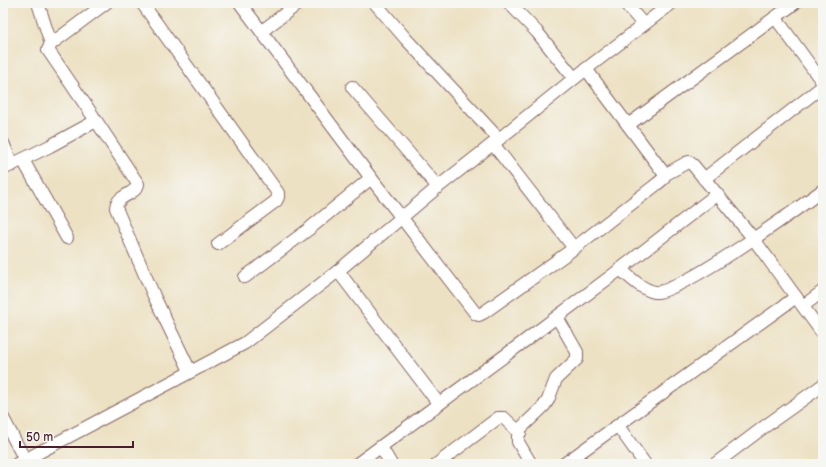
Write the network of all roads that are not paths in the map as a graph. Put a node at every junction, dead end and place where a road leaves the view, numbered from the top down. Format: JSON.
{"nodes":[{"id":1,"x":38,"y":3,"type":"edge"},
{"id":2,"x":106,"y":3,"type":"edge"},
{"id":3,"x":142,"y":3,"type":"edge"},
{"id":4,"x":240,"y":3,"type":"edge"},
{"id":5,"x":299,"y":3,"type":"edge"},
{"id":6,"x":375,"y":3,"type":"edge"},
{"id":7,"x":509,"y":3,"type":"edge"},
{"id":8,"x":625,"y":3,"type":"edge"},
{"id":9,"x":672,"y":3,"type":"edge"},
{"id":10,"x":795,"y":3,"type":"edge"},
{"id":11,"x":775,"y":18,"type":"junction"},
{"id":12,"x":643,"y":24,"type":"junction"},
{"id":13,"x":262,"y":31,"type":"junction"},
{"id":14,"x":51,"y":44,"type":"junction"},
{"id":15,"x":586,"y":69,"type":"junction"},
{"id":16,"x":574,"y":78,"type":"junction"},
{"id":17,"x":823,"y":85,"type":"edge"},
{"id":18,"x":352,"y":87,"type":"dead end"},
{"id":19,"x":95,"y":119,"type":"junction"},
{"id":20,"x":628,"y":125,"type":"junction"},
{"id":21,"x":496,"y":141,"type":"junction"},
{"id":22,"x":3,"y":143,"type":"edge"},
{"id":23,"x":13,"y":164,"type":"edge"},
{"id":24,"x":665,"y":173,"type":"junction"},
{"id":25,"x":371,"y":178,"type":"junction"},
{"id":26,"x":704,"y":179,"type":"junction"},
{"id":27,"x":438,"y":187,"type":"junction"},
{"id":28,"x":823,"y":190,"type":"edge"},
{"id":29,"x":717,"y":194,"type":"junction"},
{"id":30,"x":402,"y":217,"type":"junction"},
{"id":31,"x":67,"y":238,"type":"dead end"},
{"id":32,"x":753,"y":238,"type":"junction"},
{"id":33,"x":218,"y":244,"type":"dead end"},
{"id":34,"x":574,"y":248,"type":"junction"},
{"id":35,"x":620,"y":269,"type":"junction"},
{"id":36,"x":338,"y":271,"type":"junction"},
{"id":37,"x":245,"y":277,"type":"dead end"},
{"id":38,"x":823,"y":291,"type":"edge"},
{"id":39,"x":800,"y":301,"type":"junction"},
{"id":40,"x":557,"y":317,"type":"junction"},
{"id":41,"x":823,"y":334,"type":"edge"},
{"id":42,"x":190,"y":371,"type":"junction"},
{"id":43,"x":823,"y":385,"type":"edge"},
{"id":44,"x":439,"y":404,"type":"junction"},
{"id":45,"x":3,"y":418,"type":"edge"},
{"id":46,"x":618,"y":426,"type":"junction"},
{"id":47,"x":520,"y":433,"type":"junction"},
{"id":48,"x":381,"y":447,"type":"junction"},
{"id":49,"x":21,"y":462,"type":"edge"},
{"id":50,"x":358,"y":464,"type":"edge"},
{"id":51,"x":391,"y":464,"type":"edge"},
{"id":52,"x":437,"y":464,"type":"edge"},
{"id":53,"x":531,"y":464,"type":"edge"},
{"id":54,"x":564,"y":464,"type":"edge"},
{"id":55,"x":645,"y":464,"type":"edge"},
{"id":56,"x":715,"y":464,"type":"edge"}],
"edges":[{"from":1,"to":14,"type":"street"},
{"from":2,"to":14,"type":"street"},
{"from":3,"to":33,"type":"street"},
{"from":4,"to":13,"type":"street"},
{"from":5,"to":13,"type":"street"},
{"from":6,"to":21,"type":"street"},
{"from":7,"to":16,"type":"street"},
{"from":8,"to":12,"type":"street"},
{"from":9,"to":12,"type":"street"},
{"from":10,"to":11,"type":"street"},
{"from":11,"to":17,"type":"street"},
{"from":11,"to":20,"type":"street"},
{"from":12,"to":15,"type":"street"},
{"from":13,"to":25,"type":"street"},
{"from":14,"to":19,"type":"street"},
{"from":15,"to":16,"type":"street"},
{"from":15,"to":20,"type":"street"},
{"from":16,"to":21,"type":"street"},
{"from":17,"to":26,"type":"street"},
{"from":18,"to":27,"type":"street"},
{"from":19,"to":23,"type":"street"},
{"from":19,"to":42,"type":"street"},
{"from":20,"to":24,"type":"street"},
{"from":21,"to":27,"type":"street"},
{"from":21,"to":34,"type":"street"},
{"from":22,"to":23,"type":"street"},
{"from":23,"to":31,"type":"street"},
{"from":24,"to":26,"type":"street"},
{"from":24,"to":34,"type":"street"},
{"from":25,"to":30,"type":"street"},
{"from":25,"to":37,"type":"street"},
{"from":26,"to":29,"type":"street"},
{"from":27,"to":30,"type":"street"},
{"from":28,"to":32,"type":"street"},
{"from":29,"to":32,"type":"street"},
{"from":29,"to":35,"type":"street"},
{"from":30,"to":34,"type":"street"},
{"from":30,"to":36,"type":"street"},
{"from":32,"to":35,"type":"street"},
{"from":32,"to":39,"type":"street"},
{"from":35,"to":40,"type":"street"},
{"from":36,"to":42,"type":"street"},
{"from":36,"to":44,"type":"street"},
{"from":38,"to":39,"type":"street"},
{"from":39,"to":41,"type":"street"},
{"from":39,"to":46,"type":"street"},
{"from":40,"to":44,"type":"street"},
{"from":40,"to":47,"type":"street"},
{"from":42,"to":49,"type":"street"},
{"from":43,"to":56,"type":"street"},
{"from":44,"to":48,"type":"street"},
{"from":45,"to":49,"type":"street"},
{"from":46,"to":54,"type":"street"},
{"from":46,"to":55,"type":"street"},
{"from":47,"to":52,"type":"street"},
{"from":47,"to":53,"type":"street"},
{"from":48,"to":50,"type":"street"},
{"from":48,"to":51,"type":"street"}]}
